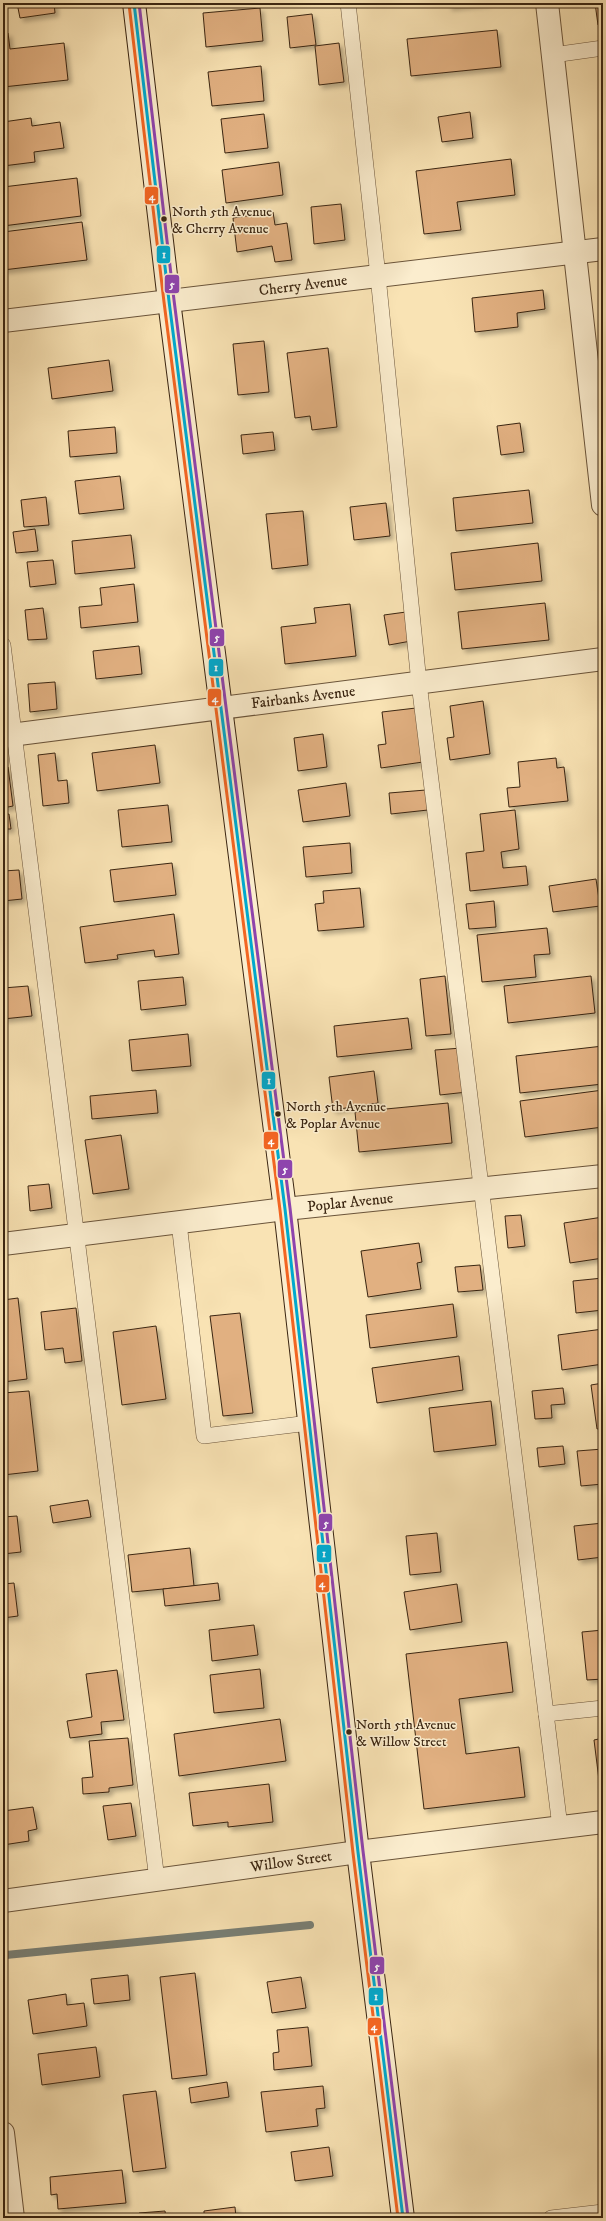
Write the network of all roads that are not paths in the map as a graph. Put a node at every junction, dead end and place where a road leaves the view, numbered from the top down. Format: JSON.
{"nodes":[{"id":1,"x":134,"y":3,"type":"edge"},
{"id":2,"x":348,"y":3,"type":"edge"},
{"id":3,"x":547,"y":3,"type":"edge"},
{"id":4,"x":603,"y":48,"type":"edge"},
{"id":5,"x":553,"y":55,"type":"junction"},
{"id":6,"x":603,"y":248,"type":"edge"},
{"id":7,"x":575,"y":252,"type":"junction"},
{"id":8,"x":378,"y":276,"type":"junction"},
{"id":9,"x":169,"y":301,"type":"junction"},
{"id":10,"x":3,"y":321,"type":"edge"},
{"id":11,"x":600,"y":447,"type":"edge"},
{"id":12,"x":603,"y":505,"type":"edge"},
{"id":13,"x":3,"y":645,"type":"edge"},
{"id":14,"x":603,"y":659,"type":"edge"},
{"id":15,"x":419,"y":683,"type":"junction"},
{"id":16,"x":221,"y":708,"type":"junction"},
{"id":17,"x":8,"y":735,"type":"edge"},
{"id":18,"x":603,"y":1176,"type":"edge"},
{"id":19,"x":480,"y":1189,"type":"junction"},
{"id":20,"x":285,"y":1209,"type":"junction"},
{"id":21,"x":179,"y":1223,"type":"junction"},
{"id":22,"x":78,"y":1235,"type":"junction"},
{"id":23,"x":3,"y":1244,"type":"edge"},
{"id":24,"x":309,"y":1423,"type":"junction"},
{"id":25,"x":603,"y":1708,"type":"edge"},
{"id":26,"x":546,"y":1714,"type":"junction"},
{"id":27,"x":603,"y":1822,"type":"edge"},
{"id":28,"x":560,"y":1827,"type":"junction"},
{"id":29,"x":358,"y":1852,"type":"junction"},
{"id":30,"x":157,"y":1880,"type":"junction"},
{"id":31,"x":3,"y":1901,"type":"edge"},
{"id":32,"x":3,"y":2133,"type":"edge"},
{"id":33,"x":603,"y":2212,"type":"edge"},
{"id":34,"x":13,"y":2218,"type":"edge"},
{"id":35,"x":403,"y":2218,"type":"edge"},
{"id":36,"x":551,"y":2218,"type":"edge"}],
"edges":[{"from":1,"to":9,"type":"street"},
{"from":2,"to":8,"type":"lane"},
{"from":3,"to":5,"type":"street"},
{"from":4,"to":5,"type":"lane"},
{"from":5,"to":7,"type":"street"},
{"from":6,"to":7,"type":"street","name":"Cherry Avenue"},
{"from":7,"to":8,"type":"street","name":"Cherry Avenue"},
{"from":7,"to":11,"type":"street"},
{"from":8,"to":9,"type":"street","name":"Cherry Avenue"},
{"from":8,"to":15,"type":"lane"},
{"from":9,"to":10,"type":"street","name":"Cherry Avenue"},
{"from":9,"to":16,"type":"street"},
{"from":11,"to":12,"type":"street"},
{"from":13,"to":17,"type":"lane"},
{"from":14,"to":15,"type":"street","name":"Fairbanks Avenue"},
{"from":15,"to":16,"type":"street","name":"Fairbanks Avenue"},
{"from":15,"to":19,"type":"lane"},
{"from":16,"to":17,"type":"street","name":"Fairbanks Avenue"},
{"from":16,"to":20,"type":"street"},
{"from":17,"to":22,"type":"lane"},
{"from":18,"to":19,"type":"street","name":"Poplar Avenue"},
{"from":19,"to":20,"type":"street","name":"Poplar Avenue"},
{"from":19,"to":26,"type":"lane"},
{"from":20,"to":21,"type":"street","name":"Poplar Avenue"},
{"from":20,"to":24,"type":"street"},
{"from":21,"to":22,"type":"street","name":"Poplar Avenue"},
{"from":21,"to":24,"type":"lane"},
{"from":22,"to":23,"type":"street","name":"Poplar Avenue"},
{"from":22,"to":30,"type":"lane"},
{"from":24,"to":29,"type":"street"},
{"from":25,"to":26,"type":"lane"},
{"from":26,"to":28,"type":"lane"},
{"from":27,"to":28,"type":"street","name":"Willow Street"},
{"from":28,"to":29,"type":"street","name":"Willow Street"},
{"from":29,"to":30,"type":"street","name":"Willow Street"},
{"from":29,"to":35,"type":"street"},
{"from":30,"to":31,"type":"street","name":"Willow Street"},
{"from":32,"to":34,"type":"street"},
{"from":33,"to":36,"type":"lane"}]}
